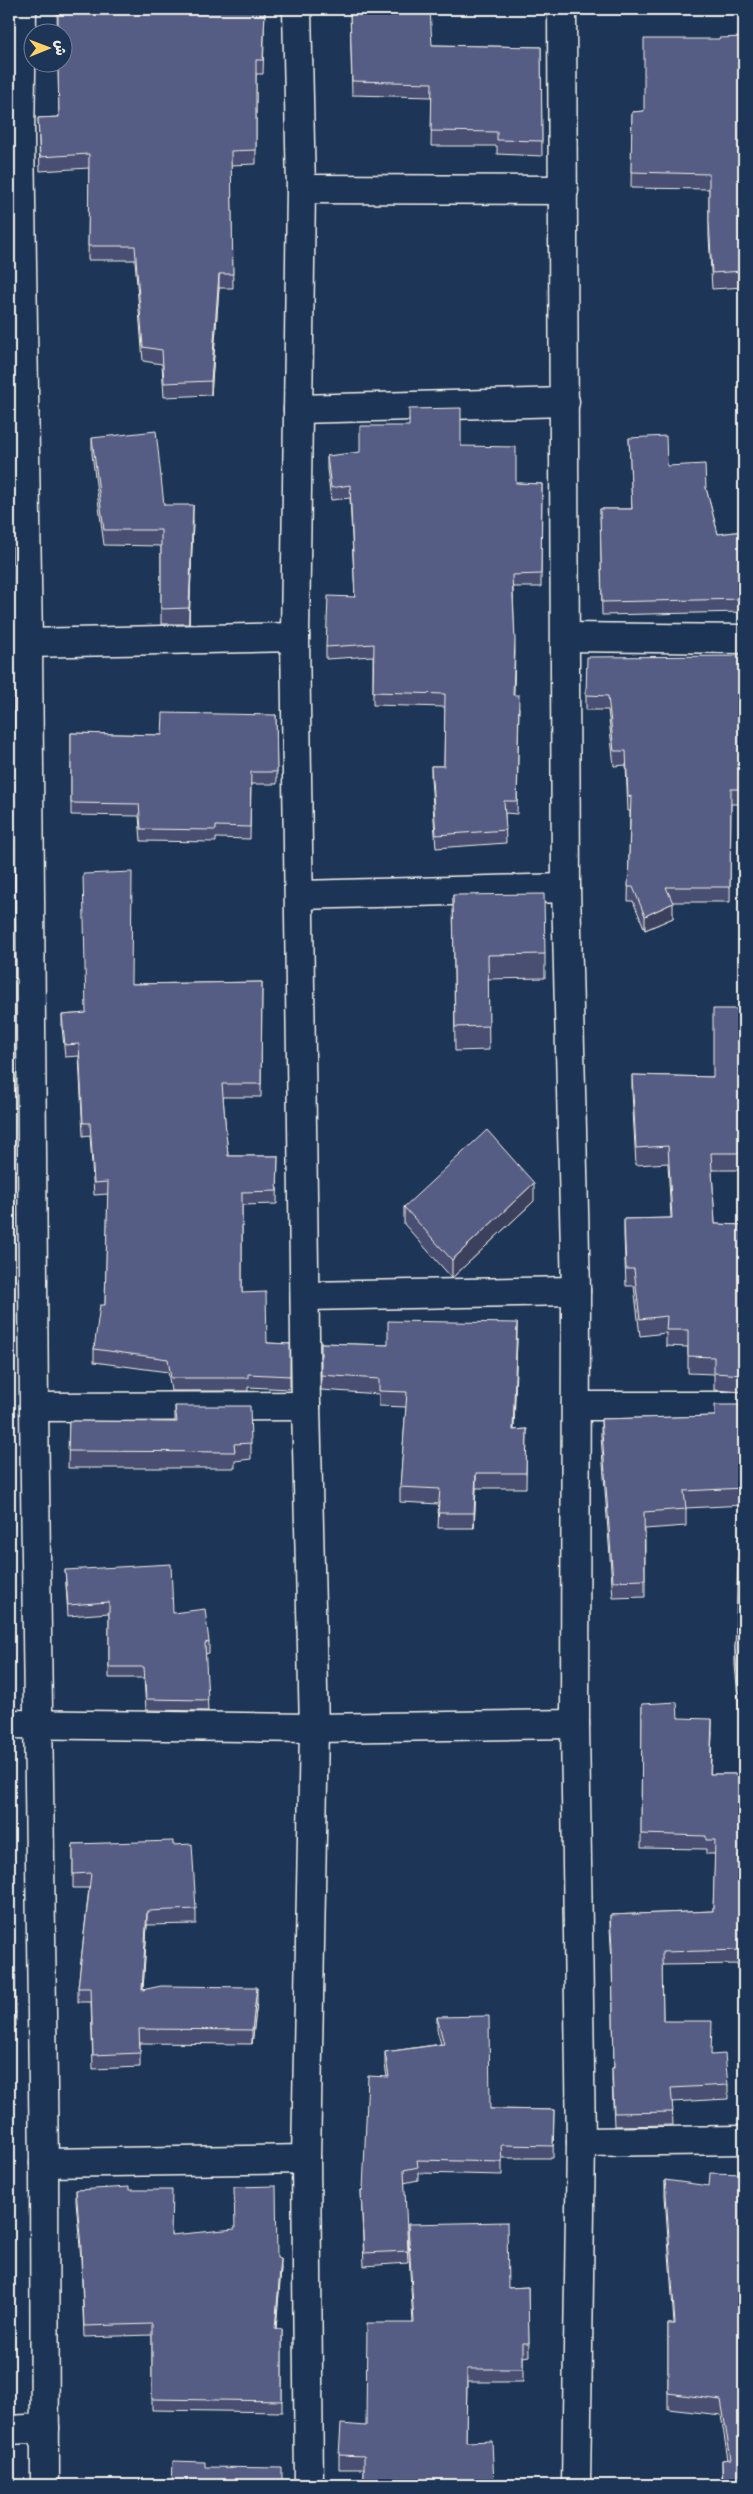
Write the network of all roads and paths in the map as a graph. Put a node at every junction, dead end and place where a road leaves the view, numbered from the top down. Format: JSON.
{"nodes":[{"id":1,"x":22,"y":9,"type":"edge"},
{"id":2,"x":297,"y":9,"type":"edge"},
{"id":3,"x":562,"y":9,"type":"edge"},
{"id":4,"x":14,"y":138,"type":"edge"},
{"id":5,"x":301,"y":189,"type":"junction"},
{"id":6,"x":564,"y":190,"type":"junction"},
{"id":7,"x":17,"y":400,"type":"edge"},
{"id":8,"x":565,"y":402,"type":"junction"},
{"id":9,"x":298,"y":409,"type":"junction"},
{"id":10,"x":566,"y":637,"type":"junction"},
{"id":11,"x":295,"y":638,"type":"junction"},
{"id":12,"x":744,"y":639,"type":"edge"},
{"id":13,"x":28,"y":643,"type":"junction"},
{"id":14,"x":566,"y":888,"type":"junction"},
{"id":15,"x":300,"y":895,"type":"junction"},
{"id":16,"x":19,"y":919,"type":"edge"},
{"id":17,"x":576,"y":1291,"type":"junction"},
{"id":18,"x":306,"y":1296,"type":"junction"},
{"id":19,"x":306,"y":1406,"type":"junction"},
{"id":20,"x":576,"y":1406,"type":"junction"},
{"id":21,"x":744,"y":1406,"type":"edge"},
{"id":22,"x":34,"y":1407,"type":"junction"},
{"id":23,"x":9,"y":1724,"type":"edge"},
{"id":24,"x":38,"y":1724,"type":"junction"},
{"id":25,"x":575,"y":1724,"type":"junction"},
{"id":26,"x":314,"y":1728,"type":"junction"},
{"id":27,"x":744,"y":2140,"type":"edge"},
{"id":28,"x":581,"y":2142,"type":"junction"},
{"id":29,"x":306,"y":2159,"type":"junction"},
{"id":30,"x":44,"y":2163,"type":"junction"},
{"id":31,"x":45,"y":2428,"type":"junction"},
{"id":32,"x":9,"y":2430,"type":"edge"},
{"id":33,"x":45,"y":2485,"type":"edge"},
{"id":34,"x":309,"y":2485,"type":"edge"},
{"id":35,"x":576,"y":2485,"type":"edge"}],
"edges":[{"from":1,"to":4,"type":"street"},
{"from":2,"to":5,"type":"street"},
{"from":3,"to":6,"type":"street"},
{"from":4,"to":7,"type":"street"},
{"from":5,"to":6,"type":"street"},
{"from":5,"to":9,"type":"street"},
{"from":6,"to":8,"type":"street"},
{"from":7,"to":13,"type":"street"},
{"from":8,"to":9,"type":"street"},
{"from":8,"to":10,"type":"street"},
{"from":9,"to":11,"type":"street"},
{"from":10,"to":12,"type":"street"},
{"from":10,"to":14,"type":"street"},
{"from":11,"to":13,"type":"street"},
{"from":11,"to":15,"type":"street"},
{"from":13,"to":16,"type":"street"},
{"from":14,"to":15,"type":"street"},
{"from":14,"to":17,"type":"street"},
{"from":15,"to":18,"type":"street"},
{"from":16,"to":22,"type":"street"},
{"from":17,"to":18,"type":"street"},
{"from":17,"to":20,"type":"street"},
{"from":18,"to":19,"type":"street"},
{"from":19,"to":22,"type":"street"},
{"from":19,"to":26,"type":"street"},
{"from":20,"to":21,"type":"street"},
{"from":20,"to":25,"type":"street"},
{"from":22,"to":24,"type":"street"},
{"from":23,"to":24,"type":"street"},
{"from":24,"to":26,"type":"street"},
{"from":24,"to":30,"type":"street"},
{"from":25,"to":26,"type":"street"},
{"from":25,"to":28,"type":"street"},
{"from":26,"to":29,"type":"street"},
{"from":27,"to":28,"type":"street"},
{"from":28,"to":35,"type":"street"},
{"from":29,"to":30,"type":"street"},
{"from":29,"to":34,"type":"street"},
{"from":30,"to":31,"type":"street"},
{"from":31,"to":32,"type":"street"},
{"from":31,"to":33,"type":"street"}]}
